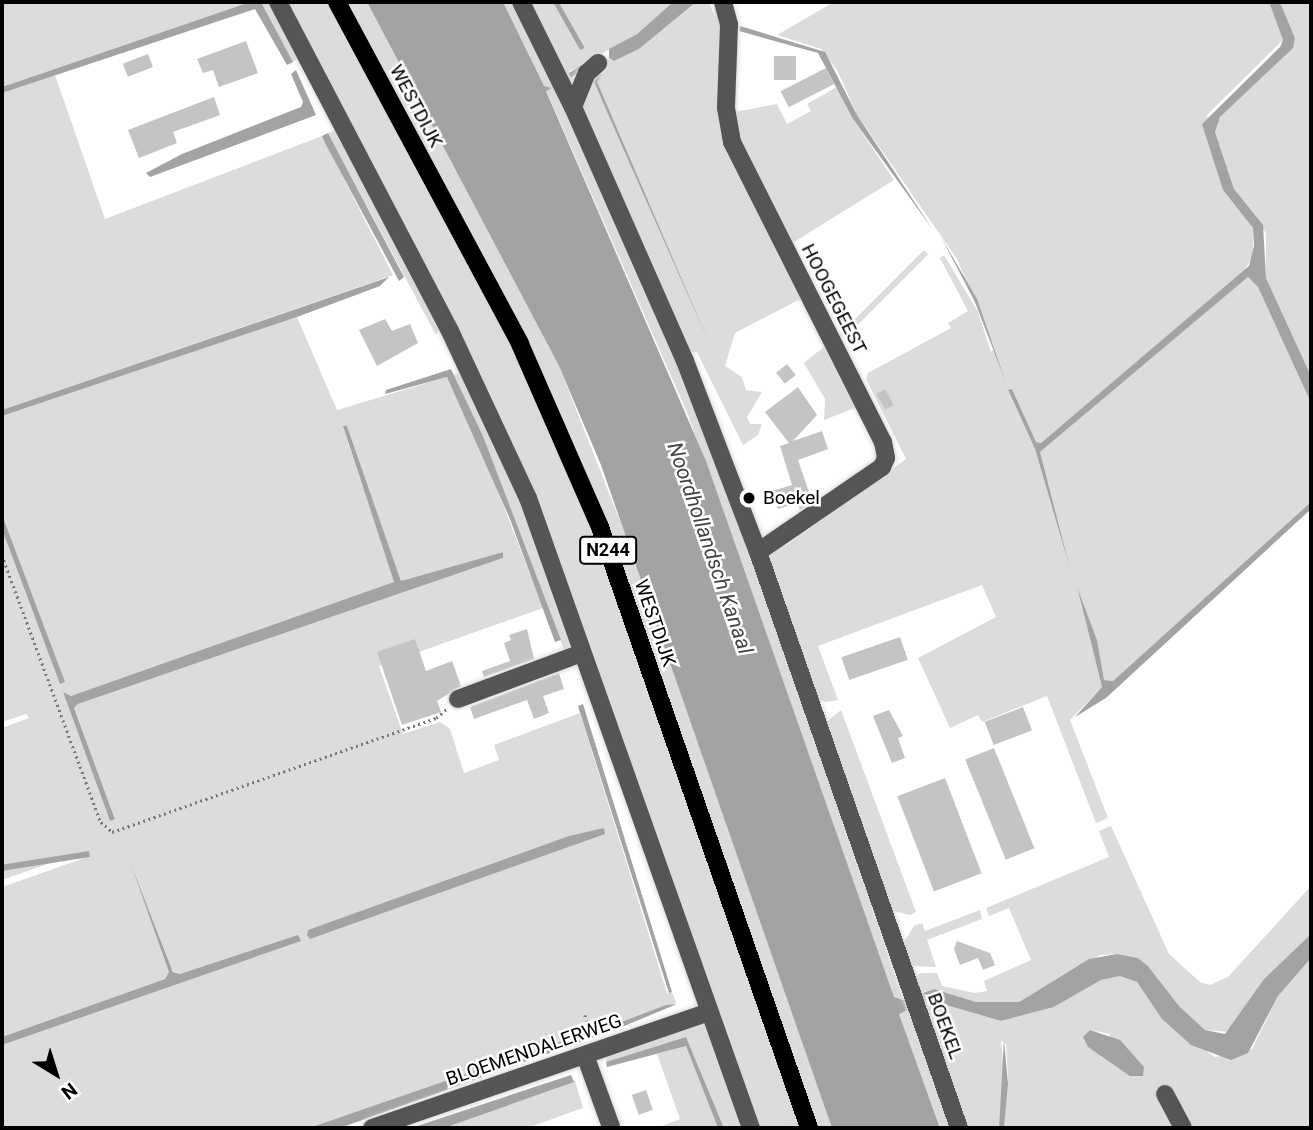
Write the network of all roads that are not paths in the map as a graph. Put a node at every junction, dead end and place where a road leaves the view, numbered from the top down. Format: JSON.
{"nodes":[{"id":1,"x":278,"y":2,"type":"edge"},
{"id":2,"x":337,"y":2,"type":"edge"},
{"id":3,"x":520,"y":2,"type":"edge"},
{"id":4,"x":723,"y":2,"type":"edge"},
{"id":5,"x":598,"y":63,"type":"dead end"},
{"id":6,"x":573,"y":107,"type":"junction"},
{"id":7,"x":758,"y":552,"type":"junction"},
{"id":8,"x":582,"y":653,"type":"junction"},
{"id":9,"x":458,"y":699,"type":"road end"},
{"id":10,"x":709,"y":1012,"type":"junction"},
{"id":11,"x":591,"y":1053,"type":"junction"},
{"id":12,"x":1165,"y":1094,"type":"dead end"},
{"id":13,"x":1180,"y":1125,"type":"edge"},
{"id":14,"x":611,"y":1127,"type":"edge"},
{"id":15,"x":372,"y":1128,"type":"edge"},
{"id":16,"x":751,"y":1128,"type":"edge"},
{"id":17,"x":809,"y":1128,"type":"edge"},
{"id":18,"x":959,"y":1128,"type":"edge"}],
"edges":[{"from":1,"to":8,"type":"street"},
{"from":2,"to":17,"type":"main road","name":"WESTDIJK","number":"N244"},
{"from":3,"to":6,"type":"street","name":"BOEKEL"},
{"from":4,"to":7,"type":"street","name":"HOOGEGEEST"},
{"from":5,"to":6,"type":"street"},
{"from":6,"to":7,"type":"street","name":"BOEKEL"},
{"from":7,"to":18,"type":"street","name":"BOEKEL"},
{"from":8,"to":9,"type":"street"},
{"from":8,"to":10,"type":"street"},
{"from":10,"to":11,"type":"street","name":"BLOEMENDALERWEG"},
{"from":10,"to":16,"type":"street"},
{"from":11,"to":14,"type":"street"},
{"from":11,"to":15,"type":"street","name":"BLOEMENDALERWEG"},
{"from":12,"to":13,"type":"street"}]}
